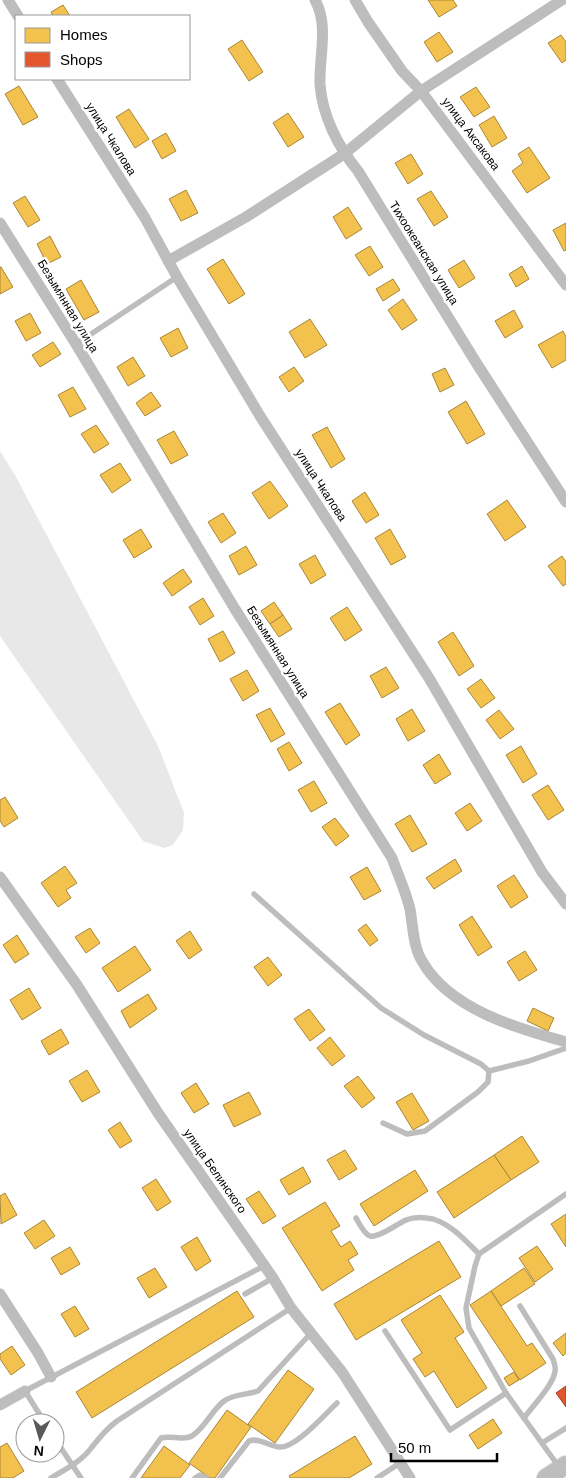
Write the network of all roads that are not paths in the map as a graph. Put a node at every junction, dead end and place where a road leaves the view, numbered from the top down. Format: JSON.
{"nodes":[{"id":1,"x":8,"y":0,"type":"edge"},
{"id":2,"x":315,"y":0,"type":"edge"},
{"id":3,"x":355,"y":0,"type":"edge"},
{"id":4,"x":562,"y":0,"type":"edge"},
{"id":5,"x":17,"y":15,"type":"edge"},
{"id":6,"x":58,"y":80,"type":"edge"},
{"id":7,"x":421,"y":90,"type":"junction"},
{"id":8,"x":344,"y":154,"type":"junction"},
{"id":9,"x":0,"y":223,"type":"edge"},
{"id":10,"x":168,"y":261,"type":"junction"},
{"id":11,"x":177,"y":277,"type":"junction"},
{"id":12,"x":566,"y":285,"type":"edge"},
{"id":13,"x":76,"y":344,"type":"junction"},
{"id":14,"x":566,"y":502,"type":"edge"},
{"id":15,"x":0,"y":876,"type":"edge"},
{"id":16,"x":254,"y":894,"type":"dead end"},
{"id":17,"x":566,"y":904,"type":"edge"},
{"id":18,"x":566,"y":1042,"type":"edge"},
{"id":19,"x":566,"y":1048,"type":"edge"},
{"id":20,"x":489,"y":1071,"type":"junction"},
{"id":21,"x":383,"y":1123,"type":"dead end"},
{"id":22,"x":566,"y":1194,"type":"edge"},
{"id":23,"x":356,"y":1218,"type":"dead end"},
{"id":24,"x":480,"y":1254,"type":"junction"},
{"id":25,"x":264,"y":1266,"type":"junction"},
{"id":26,"x":273,"y":1278,"type":"junction"},
{"id":27,"x":0,"y":1294,"type":"edge"},
{"id":28,"x":245,"y":1294,"type":"dead end"},
{"id":29,"x":520,"y":1306,"type":"dead end"},
{"id":30,"x":291,"y":1308,"type":"junction"},
{"id":31,"x":385,"y":1331,"type":"dead end"},
{"id":32,"x":311,"y":1333,"type":"junction"},
{"id":33,"x":51,"y":1377,"type":"junction"},
{"id":34,"x":25,"y":1392,"type":"junction"},
{"id":35,"x":506,"y":1393,"type":"junction"},
{"id":36,"x":337,"y":1403,"type":"dead end"},
{"id":37,"x":0,"y":1405,"type":"edge"},
{"id":38,"x":39,"y":1413,"type":"edge"},
{"id":39,"x":524,"y":1418,"type":"junction"},
{"id":40,"x":566,"y":1428,"type":"edge"},
{"id":41,"x":542,"y":1443,"type":"junction"},
{"id":42,"x":65,"y":1453,"type":"edge"},
{"id":43,"x":400,"y":1463,"type":"junction"},
{"id":44,"x":73,"y":1465,"type":"junction"},
{"id":45,"x":558,"y":1471,"type":"edge"},
{"id":46,"x":51,"y":1478,"type":"edge"},
{"id":47,"x":81,"y":1478,"type":"edge"},
{"id":48,"x":132,"y":1478,"type":"edge"},
{"id":49,"x":195,"y":1478,"type":"edge"},
{"id":50,"x":206,"y":1478,"type":"edge"},
{"id":51,"x":220,"y":1478,"type":"edge"},
{"id":52,"x":377,"y":1478,"type":"edge"},
{"id":53,"x":410,"y":1478,"type":"edge"}],
"edges":[{"from":1,"to":5,"type":"street"},
{"from":2,"to":8,"type":"street","name":"Тихоокеанская улица"},
{"from":3,"to":7,"type":"street","name":"улица Аксакова"},
{"from":4,"to":7,"type":"street"},
{"from":6,"to":10,"type":"street","name":"улица Чкалова"},
{"from":7,"to":8,"type":"street"},
{"from":7,"to":12,"type":"street","name":"улица Аксакова"},
{"from":8,"to":10,"type":"street"},
{"from":8,"to":14,"type":"street","name":"Тихоокеанская улица"},
{"from":9,"to":13,"type":"street","name":"Безымянная улица"},
{"from":10,"to":11,"type":"street","name":"улица Чкалова"},
{"from":11,"to":13,"type":"lane"},
{"from":11,"to":17,"type":"street","name":"улица Чкалова"},
{"from":13,"to":18,"type":"street","name":"Безымянная улица"},
{"from":15,"to":25,"type":"street","name":"улица Белинского"},
{"from":16,"to":20,"type":"lane"},
{"from":19,"to":20,"type":"lane"},
{"from":20,"to":21,"type":"lane"},
{"from":22,"to":24,"type":"lane"},
{"from":23,"to":24,"type":"lane"},
{"from":24,"to":35,"type":"lane"},
{"from":25,"to":26,"type":"street","name":"улица Белинского"},
{"from":25,"to":33,"type":"lane"},
{"from":26,"to":28,"type":"lane"},
{"from":26,"to":30,"type":"street","name":"улица Белинского"},
{"from":27,"to":33,"type":"street"},
{"from":29,"to":39,"type":"lane"},
{"from":30,"to":32,"type":"street","name":"улица Белинского"},
{"from":30,"to":44,"type":"lane"},
{"from":31,"to":35,"type":"lane"},
{"from":32,"to":43,"type":"street","name":"улица Белинского"},
{"from":32,"to":48,"type":"lane"},
{"from":33,"to":34,"type":"lane"},
{"from":34,"to":37,"type":"street"},
{"from":34,"to":38,"type":"lane"},
{"from":35,"to":39,"type":"lane"},
{"from":36,"to":51,"type":"lane"},
{"from":39,"to":41,"type":"lane"},
{"from":40,"to":41,"type":"lane"},
{"from":41,"to":45,"type":"lane"},
{"from":42,"to":44,"type":"lane"},
{"from":43,"to":52,"type":"lane"},
{"from":43,"to":53,"type":"street","name":"улица Белинского"},
{"from":44,"to":46,"type":"lane"},
{"from":44,"to":47,"type":"lane"},
{"from":49,"to":50,"type":"lane"}]}
